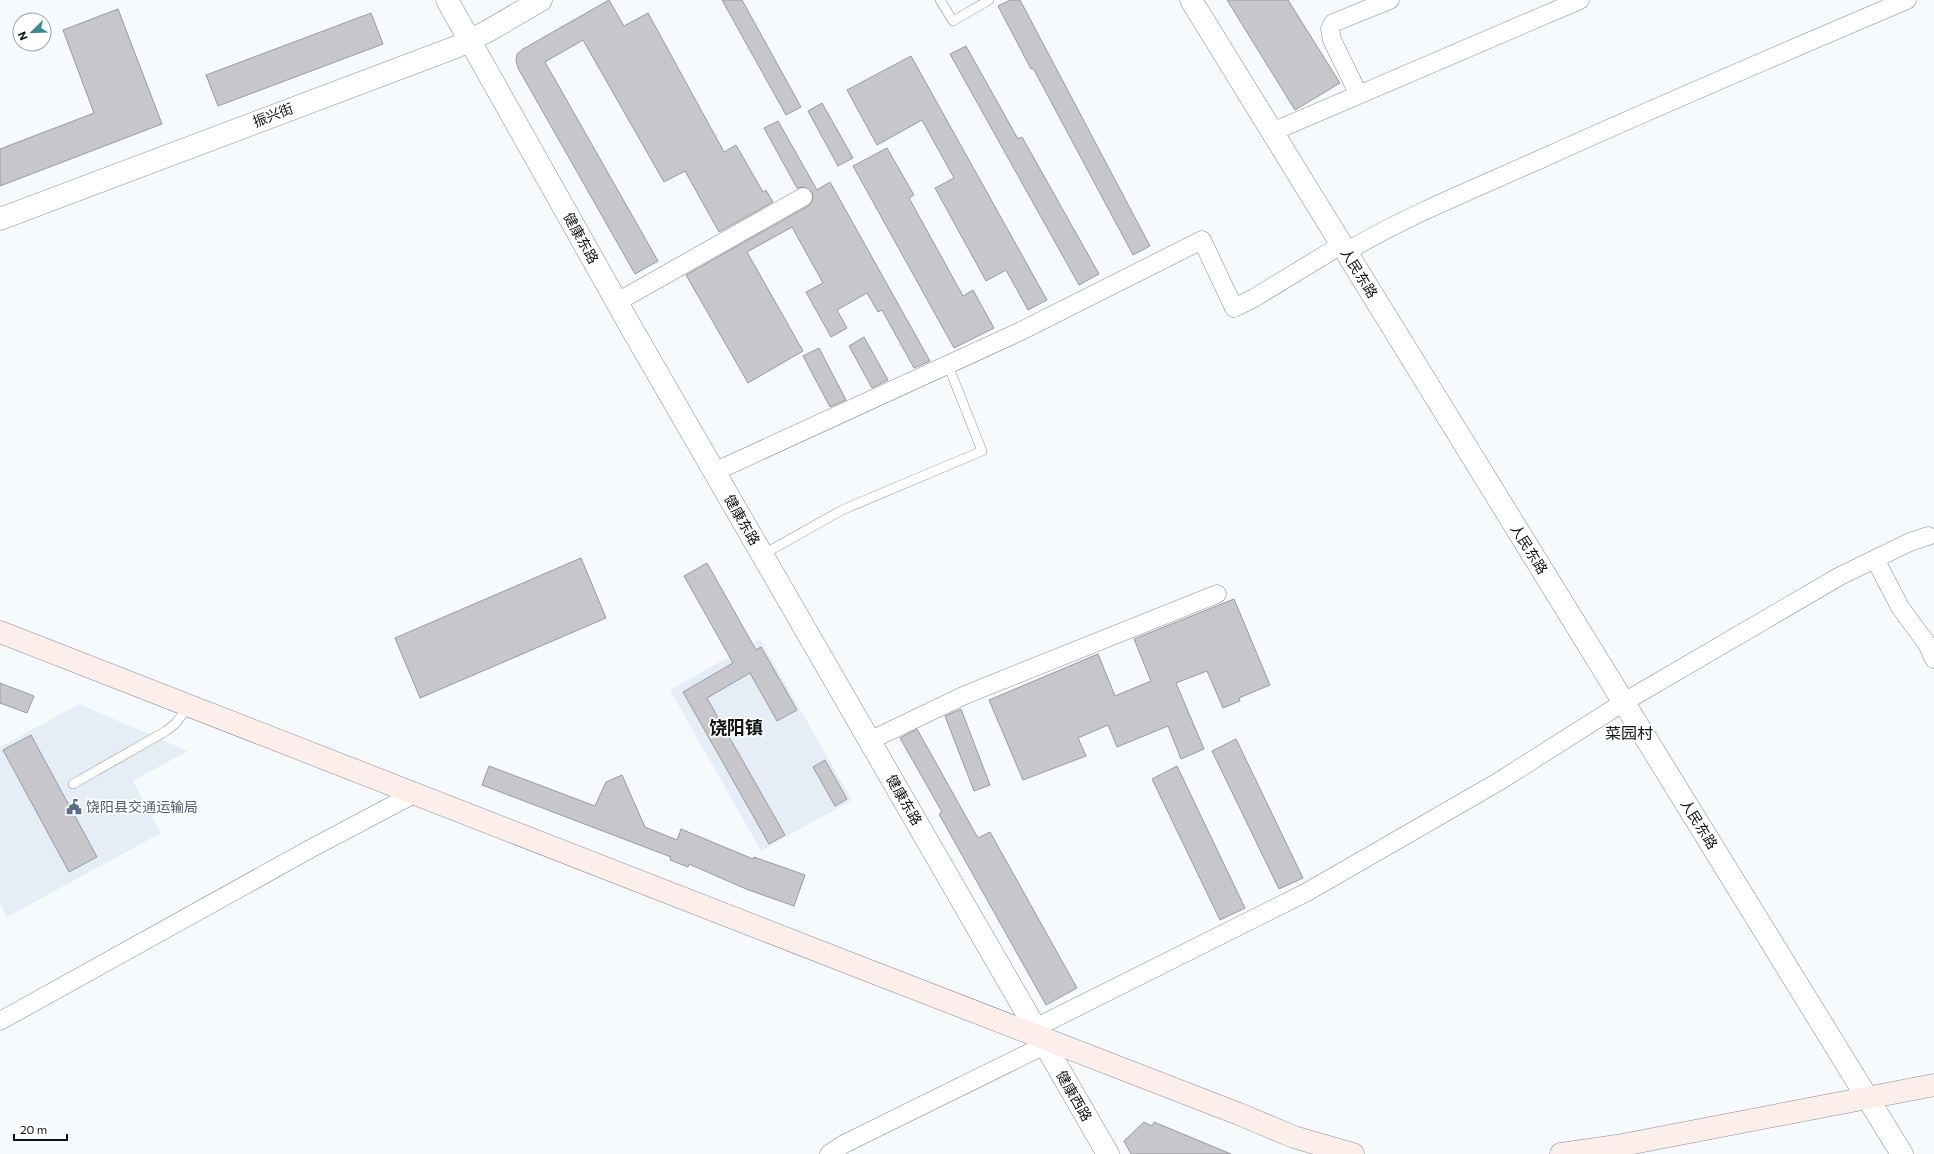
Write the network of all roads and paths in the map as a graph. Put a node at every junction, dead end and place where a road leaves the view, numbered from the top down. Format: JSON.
{"nodes":[{"id":1,"x":447,"y":0,"type":"edge"},
{"id":2,"x":541,"y":0,"type":"edge"},
{"id":3,"x":940,"y":0,"type":"edge"},
{"id":4,"x":989,"y":0,"type":"edge"},
{"id":5,"x":1190,"y":0,"type":"edge"},
{"id":6,"x":1390,"y":0,"type":"edge"},
{"id":7,"x":1580,"y":0,"type":"edge"},
{"id":8,"x":1907,"y":0,"type":"edge"},
{"id":9,"x":470,"y":40,"type":"junction"},
{"id":10,"x":1359,"y":95,"type":"junction"},
{"id":11,"x":1272,"y":132,"type":"junction"},
{"id":12,"x":803,"y":197,"type":"dead end"},
{"id":13,"x":0,"y":219,"type":"edge"},
{"id":14,"x":1344,"y":248,"type":"junction"},
{"id":15,"x":617,"y":302,"type":"junction"},
{"id":16,"x":948,"y":365,"type":"junction"},
{"id":17,"x":714,"y":472,"type":"junction"},
{"id":18,"x":1928,"y":536,"type":"dead end"},
{"id":19,"x":762,"y":554,"type":"junction"},
{"id":20,"x":1874,"y":559,"type":"junction"},
{"id":21,"x":1217,"y":594,"type":"dead end"},
{"id":22,"x":0,"y":632,"type":"edge"},
{"id":23,"x":1934,"y":659,"type":"edge"},
{"id":24,"x":1624,"y":702,"type":"junction"},
{"id":25,"x":189,"y":706,"type":"junction"},
{"id":26,"x":869,"y":740,"type":"junction"},
{"id":27,"x":73,"y":784,"type":"dead end"},
{"id":28,"x":414,"y":794,"type":"junction"},
{"id":29,"x":0,"y":1021,"type":"edge"},
{"id":30,"x":1040,"y":1036,"type":"junction"},
{"id":31,"x":1934,"y":1085,"type":"edge"},
{"id":32,"x":1867,"y":1098,"type":"junction"},
{"id":33,"x":833,"y":1153,"type":"edge"},
{"id":34,"x":1108,"y":1154,"type":"edge"},
{"id":35,"x":1354,"y":1154,"type":"edge"},
{"id":36,"x":1561,"y":1154,"type":"edge"},
{"id":37,"x":1902,"y":1154,"type":"edge"}],
"edges":[{"from":1,"to":9,"type":"street","name":"健康东路"},
{"from":2,"to":9,"type":"street","name":"振兴街"},
{"from":3,"to":4,"type":"lane"},
{"from":5,"to":11,"type":"street","name":"人民东路"},
{"from":6,"to":10,"type":"street"},
{"from":7,"to":10,"type":"street"},
{"from":8,"to":14,"type":"street"},
{"from":9,"to":13,"type":"street","name":"振兴街"},
{"from":9,"to":15,"type":"street","name":"健康东路"},
{"from":10,"to":11,"type":"street"},
{"from":11,"to":14,"type":"street","name":"人民东路"},
{"from":12,"to":15,"type":"street"},
{"from":14,"to":16,"type":"street"},
{"from":14,"to":24,"type":"street","name":"人民东路"},
{"from":15,"to":17,"type":"street","name":"健康东路"},
{"from":16,"to":17,"type":"street"},
{"from":16,"to":19,"type":"lane"},
{"from":17,"to":19,"type":"street","name":"健康东路"},
{"from":18,"to":20,"type":"street"},
{"from":19,"to":26,"type":"street","name":"健康东路"},
{"from":20,"to":23,"type":"street"},
{"from":20,"to":24,"type":"street"},
{"from":21,"to":26,"type":"street"},
{"from":22,"to":25,"type":"main road"},
{"from":24,"to":30,"type":"street"},
{"from":24,"to":32,"type":"street","name":"人民东路"},
{"from":25,"to":27,"type":"lane"},
{"from":25,"to":28,"type":"main road"},
{"from":26,"to":30,"type":"street","name":"健康东路"},
{"from":28,"to":29,"type":"street"},
{"from":28,"to":30,"type":"main road"},
{"from":30,"to":33,"type":"street"},
{"from":30,"to":34,"type":"street","name":"健康西路"},
{"from":30,"to":35,"type":"main road"},
{"from":31,"to":32,"type":"main road"},
{"from":32,"to":36,"type":"main road"},
{"from":32,"to":37,"type":"street","name":"人民东路"}]}
